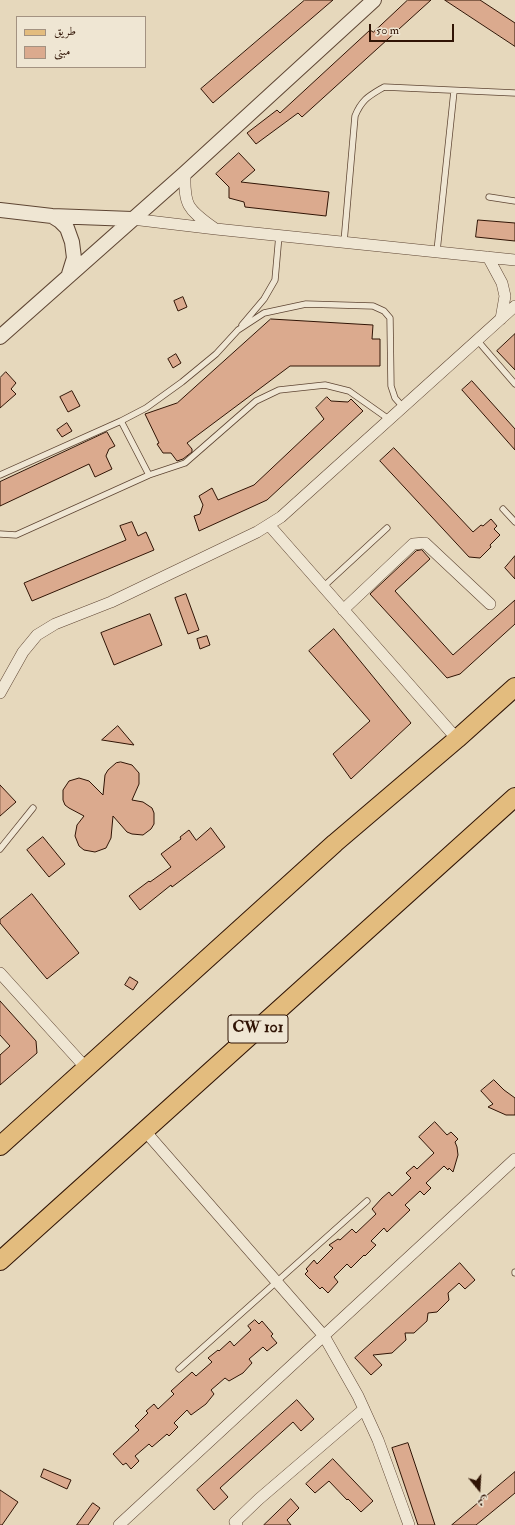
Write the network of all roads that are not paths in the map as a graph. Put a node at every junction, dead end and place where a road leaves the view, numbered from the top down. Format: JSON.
{"nodes":[{"id":1,"x":374,"y":0,"type":"edge"},
{"id":2,"x":454,"y":90,"type":"junction"},
{"id":3,"x":515,"y":93,"type":"edge"},
{"id":4,"x":185,"y":173,"type":"junction"},
{"id":5,"x":489,"y":197,"type":"dead end"},
{"id":6,"x":515,"y":201,"type":"edge"},
{"id":7,"x":0,"y":210,"type":"edge"},
{"id":8,"x":52,"y":216,"type":"junction"},
{"id":9,"x":132,"y":219,"type":"junction"},
{"id":10,"x":216,"y":229,"type":"junction"},
{"id":11,"x":280,"y":236,"type":"junction"},
{"id":12,"x":344,"y":242,"type":"junction"},
{"id":13,"x":437,"y":251,"type":"junction"},
{"id":14,"x":488,"y":257,"type":"junction"},
{"id":15,"x":515,"y":260,"type":"edge"},
{"id":16,"x":68,"y":276,"type":"junction"},
{"id":17,"x":515,"y":306,"type":"edge"},
{"id":18,"x":501,"y":319,"type":"junction"},
{"id":19,"x":238,"y":330,"type":"junction"},
{"id":20,"x":0,"y":337,"type":"edge"},
{"id":21,"x":477,"y":340,"type":"junction"},
{"id":22,"x":515,"y":384,"type":"edge"},
{"id":23,"x":404,"y":407,"type":"junction"},
{"id":24,"x":390,"y":420,"type":"junction"},
{"id":25,"x":121,"y":421,"type":"junction"},
{"id":26,"x":0,"y":475,"type":"edge"},
{"id":27,"x":149,"y":475,"type":"junction"},
{"id":28,"x":503,"y":509,"type":"dead end"},
{"id":29,"x":515,"y":522,"type":"edge"},
{"id":30,"x":269,"y":525,"type":"junction"},
{"id":31,"x":387,"y":528,"type":"dead end"},
{"id":32,"x":0,"y":534,"type":"edge"},
{"id":33,"x":323,"y":587,"type":"junction"},
{"id":34,"x":490,"y":604,"type":"dead end"},
{"id":35,"x":343,"y":610,"type":"junction"},
{"id":36,"x":515,"y":687,"type":"edge"},
{"id":37,"x":0,"y":693,"type":"edge"},
{"id":38,"x":457,"y":739,"type":"junction"},
{"id":39,"x":515,"y":797,"type":"edge"},
{"id":40,"x":33,"y":808,"type":"dead end"},
{"id":41,"x":0,"y":849,"type":"edge"},
{"id":42,"x":0,"y":973,"type":"edge"},
{"id":43,"x":86,"y":1068,"type":"junction"},
{"id":44,"x":145,"y":1131,"type":"junction"},
{"id":45,"x":0,"y":1146,"type":"edge"},
{"id":46,"x":515,"y":1159,"type":"edge"},
{"id":47,"x":367,"y":1201,"type":"dead end"},
{"id":48,"x":0,"y":1261,"type":"edge"},
{"id":49,"x":277,"y":1282,"type":"junction"},
{"id":50,"x":324,"y":1336,"type":"junction"},
{"id":51,"x":178,"y":1369,"type":"dead end"},
{"id":52,"x":364,"y":1409,"type":"junction"},
{"id":53,"x":234,"y":1524,"type":"edge"},
{"id":54,"x":119,"y":1525,"type":"edge"},
{"id":55,"x":409,"y":1525,"type":"edge"}],
"edges":[{"from":1,"to":4,"type":"street"},
{"from":2,"to":3,"type":"lane"},
{"from":2,"to":12,"type":"lane"},
{"from":2,"to":13,"type":"lane"},
{"from":4,"to":9,"type":"street"},
{"from":4,"to":10,"type":"street"},
{"from":5,"to":6,"type":"lane"},
{"from":7,"to":8,"type":"street"},
{"from":8,"to":9,"type":"street"},
{"from":8,"to":16,"type":"street"},
{"from":9,"to":10,"type":"street"},
{"from":9,"to":16,"type":"street"},
{"from":10,"to":11,"type":"street"},
{"from":11,"to":12,"type":"street"},
{"from":11,"to":19,"type":"lane"},
{"from":12,"to":13,"type":"street"},
{"from":13,"to":14,"type":"street"},
{"from":14,"to":15,"type":"street"},
{"from":14,"to":18,"type":"street"},
{"from":16,"to":20,"type":"street"},
{"from":17,"to":18,"type":"street"},
{"from":18,"to":21,"type":"street"},
{"from":19,"to":23,"type":"lane"},
{"from":19,"to":25,"type":"lane"},
{"from":21,"to":22,"type":"lane"},
{"from":21,"to":23,"type":"street"},
{"from":23,"to":24,"type":"street"},
{"from":24,"to":27,"type":"lane"},
{"from":24,"to":30,"type":"street"},
{"from":25,"to":26,"type":"lane"},
{"from":25,"to":27,"type":"lane"},
{"from":27,"to":32,"type":"lane"},
{"from":28,"to":29,"type":"lane"},
{"from":30,"to":33,"type":"street"},
{"from":30,"to":37,"type":"street"},
{"from":31,"to":33,"type":"lane"},
{"from":33,"to":35,"type":"street"},
{"from":34,"to":35,"type":"street"},
{"from":35,"to":38,"type":"street"},
{"from":36,"to":38,"type":"main road"},
{"from":38,"to":43,"type":"main road"},
{"from":39,"to":44,"type":"main road","number":"CW 101"},
{"from":40,"to":41,"type":"lane"},
{"from":42,"to":43,"type":"street"},
{"from":43,"to":45,"type":"main road"},
{"from":44,"to":48,"type":"main road","number":"CW 101"},
{"from":44,"to":49,"type":"street"},
{"from":46,"to":50,"type":"street"},
{"from":47,"to":49,"type":"lane"},
{"from":49,"to":50,"type":"street"},
{"from":49,"to":51,"type":"lane"},
{"from":50,"to":52,"type":"street"},
{"from":50,"to":54,"type":"street"},
{"from":52,"to":53,"type":"street"},
{"from":52,"to":55,"type":"street"}]}
